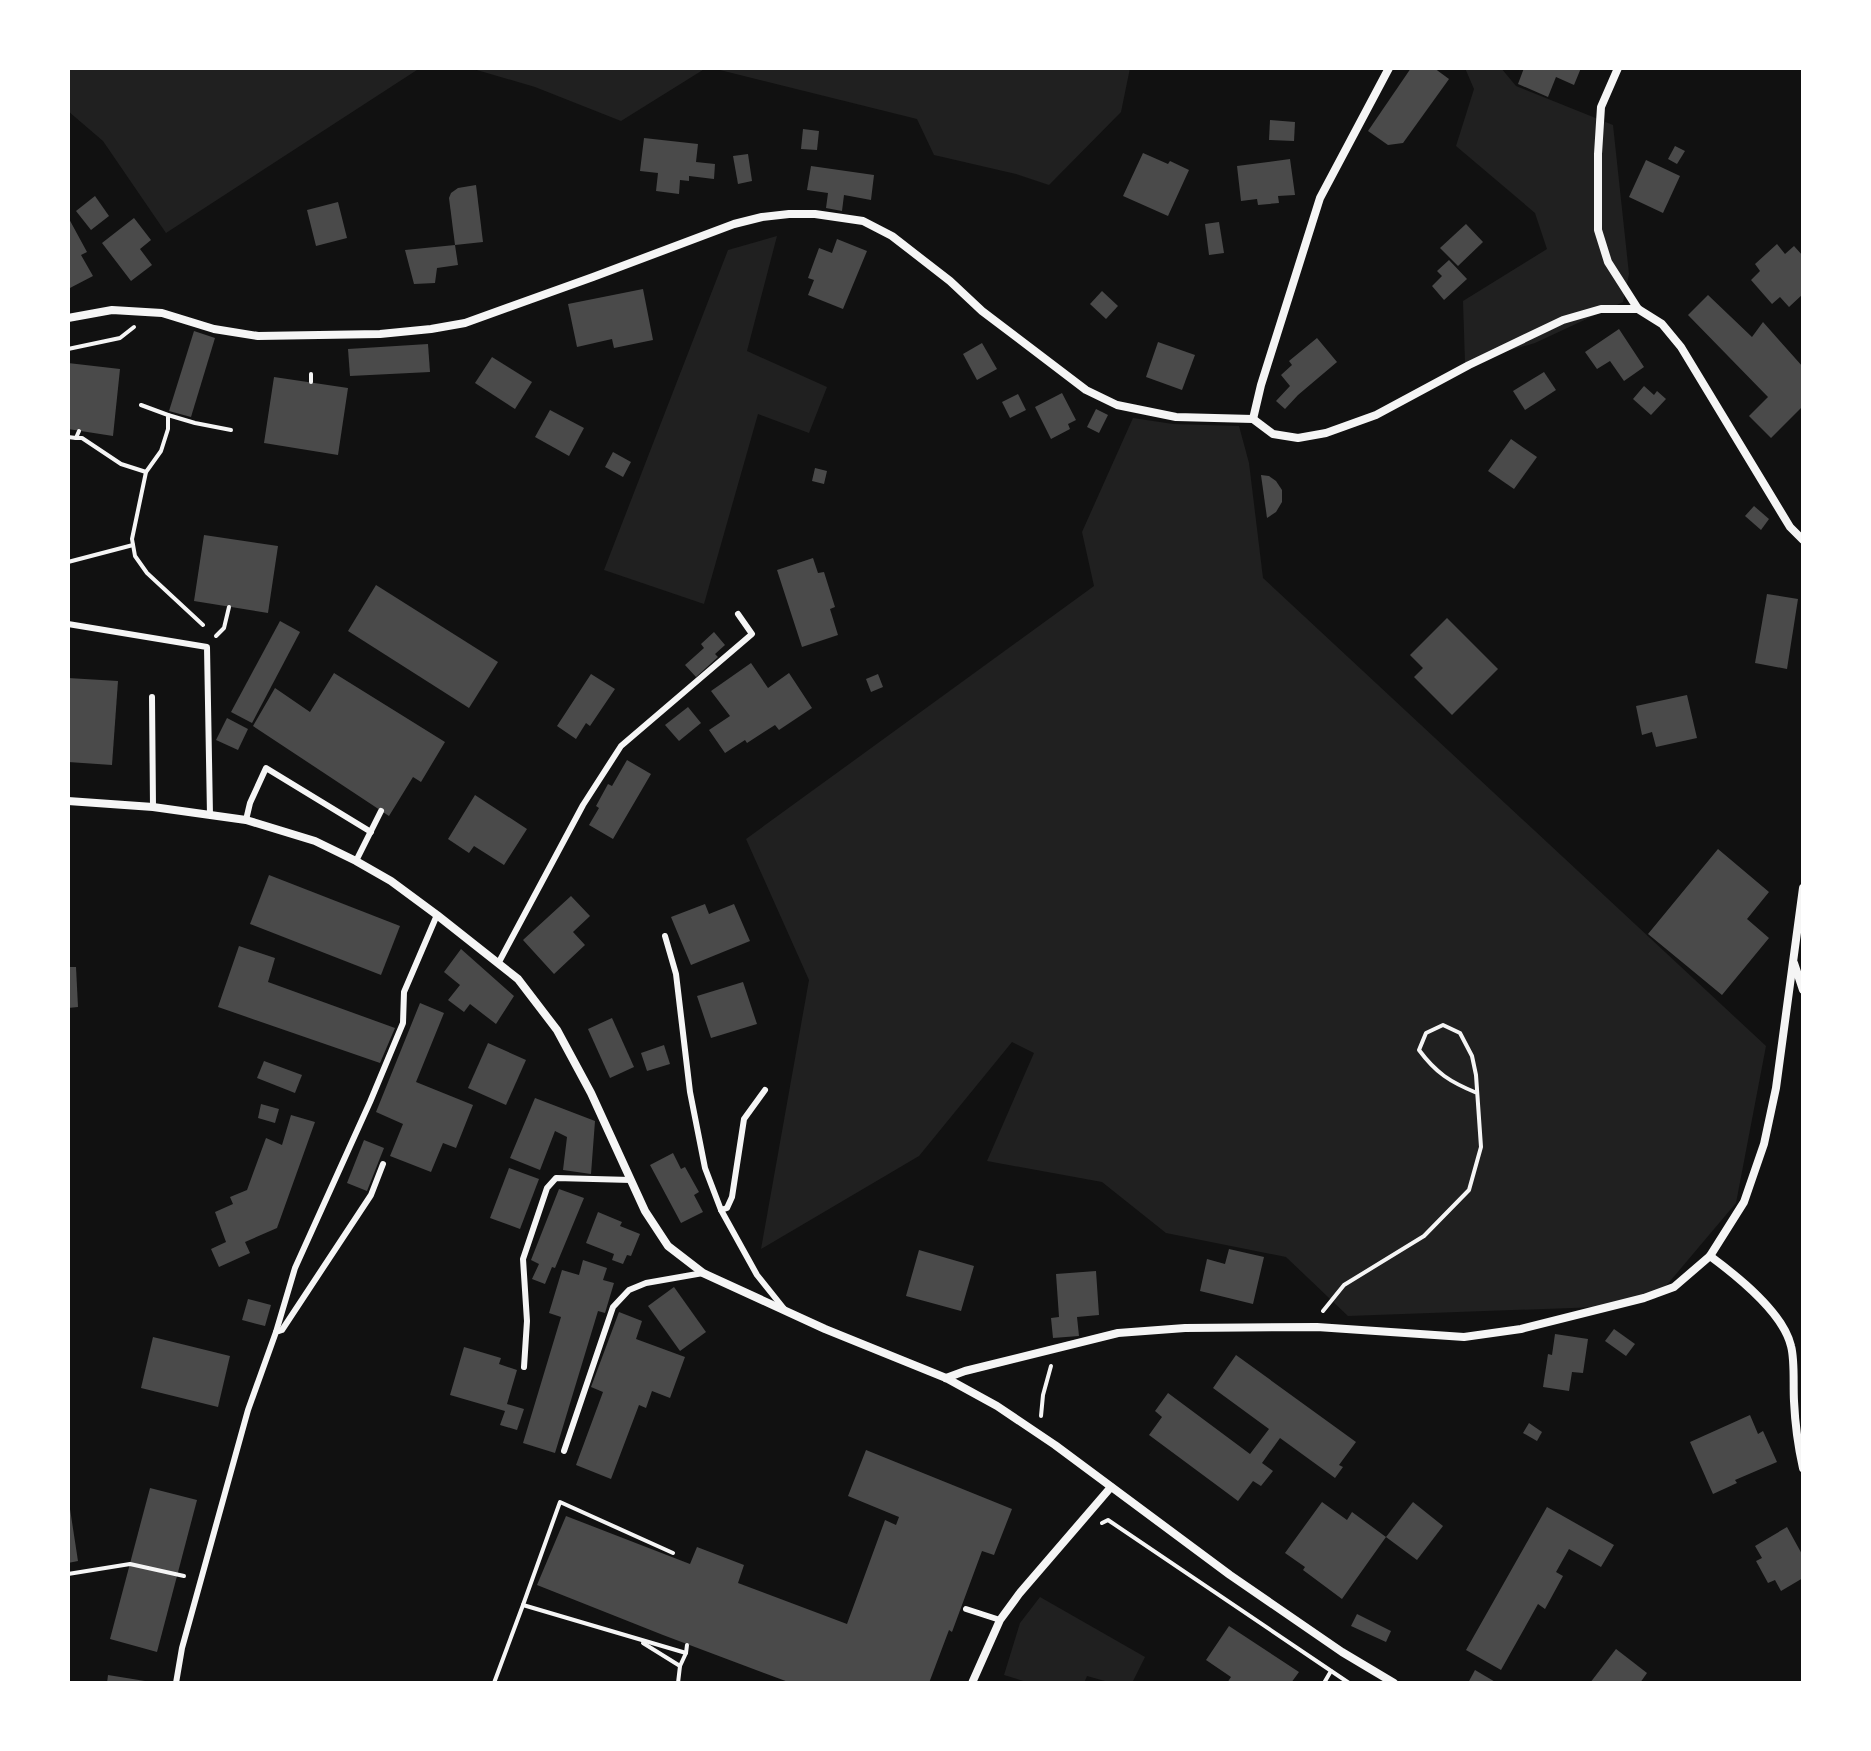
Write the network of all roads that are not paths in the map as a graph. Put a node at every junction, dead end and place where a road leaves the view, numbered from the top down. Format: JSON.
{"nodes":[{"id":1,"x":1389,"y":68,"type":"edge"},
{"id":2,"x":1618,"y":68,"type":"edge"},
{"id":3,"x":1638,"y":309,"type":"junction"},
{"id":4,"x":68,"y":318,"type":"edge"},
{"id":5,"x":1253,"y":419,"type":"junction"},
{"id":6,"x":1803,"y":540,"type":"edge"},
{"id":7,"x":738,"y":614,"type":"dead end"},
{"id":8,"x":68,"y":624,"type":"edge"},
{"id":9,"x":152,"y":697,"type":"dead end"},
{"id":10,"x":68,"y":801,"type":"edge"},
{"id":11,"x":153,"y":807,"type":"junction"},
{"id":12,"x":381,"y":811,"type":"dead end"},
{"id":13,"x":210,"y":815,"type":"junction"},
{"id":14,"x":246,"y":820,"type":"junction"},
{"id":15,"x":371,"y":832,"type":"junction"},
{"id":16,"x":356,"y":861,"type":"junction"},
{"id":17,"x":1803,"y":888,"type":"edge"},
{"id":18,"x":437,"y":915,"type":"junction"},
{"id":19,"x":665,"y":936,"type":"dead end"},
{"id":20,"x":1792,"y":959,"type":"junction"},
{"id":21,"x":499,"y":962,"type":"junction"},
{"id":22,"x":1803,"y":990,"type":"edge"},
{"id":23,"x":765,"y":1090,"type":"dead end"},
{"id":24,"x":383,"y":1164,"type":"dead end"},
{"id":25,"x":631,"y":1180,"type":"junction"},
{"id":26,"x":721,"y":1210,"type":"junction"},
{"id":27,"x":1710,"y":1256,"type":"junction"},
{"id":28,"x":703,"y":1273,"type":"junction"},
{"id":29,"x":787,"y":1312,"type":"junction"},
{"id":30,"x":276,"y":1332,"type":"junction"},
{"id":31,"x":524,"y":1367,"type":"dead end"},
{"id":32,"x":946,"y":1378,"type":"junction"},
{"id":33,"x":564,"y":1451,"type":"dead end"},
{"id":34,"x":1803,"y":1468,"type":"edge"},
{"id":35,"x":1111,"y":1487,"type":"junction"},
{"id":36,"x":966,"y":1609,"type":"dead end"},
{"id":37,"x":1000,"y":1620,"type":"junction"},
{"id":38,"x":176,"y":1683,"type":"edge"},
{"id":39,"x":972,"y":1683,"type":"edge"},
{"id":40,"x":1394,"y":1683,"type":"edge"}],
"edges":[{"from":1,"to":5,"type":"street"},
{"from":2,"to":3,"type":"street"},
{"from":3,"to":5,"type":"street"},
{"from":3,"to":6,"type":"street"},
{"from":4,"to":5,"type":"street"},
{"from":7,"to":21,"type":"lane"},
{"from":8,"to":13,"type":"lane"},
{"from":9,"to":11,"type":"lane"},
{"from":10,"to":11,"type":"street"},
{"from":11,"to":13,"type":"street"},
{"from":12,"to":15,"type":"lane"},
{"from":13,"to":14,"type":"street"},
{"from":14,"to":15,"type":"lane"},
{"from":14,"to":16,"type":"street"},
{"from":15,"to":16,"type":"lane"},
{"from":16,"to":18,"type":"street"},
{"from":17,"to":20,"type":"street"},
{"from":18,"to":21,"type":"street"},
{"from":18,"to":30,"type":"lane"},
{"from":19,"to":26,"type":"lane"},
{"from":20,"to":22,"type":"street"},
{"from":20,"to":27,"type":"street"},
{"from":21,"to":25,"type":"street"},
{"from":23,"to":26,"type":"lane"},
{"from":24,"to":30,"type":"lane"},
{"from":25,"to":28,"type":"street"},
{"from":25,"to":31,"type":"lane"},
{"from":26,"to":29,"type":"lane"},
{"from":27,"to":32,"type":"street"},
{"from":27,"to":34,"type":"street"},
{"from":28,"to":29,"type":"street"},
{"from":28,"to":33,"type":"lane"},
{"from":29,"to":32,"type":"street"},
{"from":30,"to":38,"type":"lane"},
{"from":32,"to":35,"type":"street"},
{"from":35,"to":37,"type":"street"},
{"from":35,"to":40,"type":"street"},
{"from":36,"to":37,"type":"lane"},
{"from":37,"to":39,"type":"street"}]}
